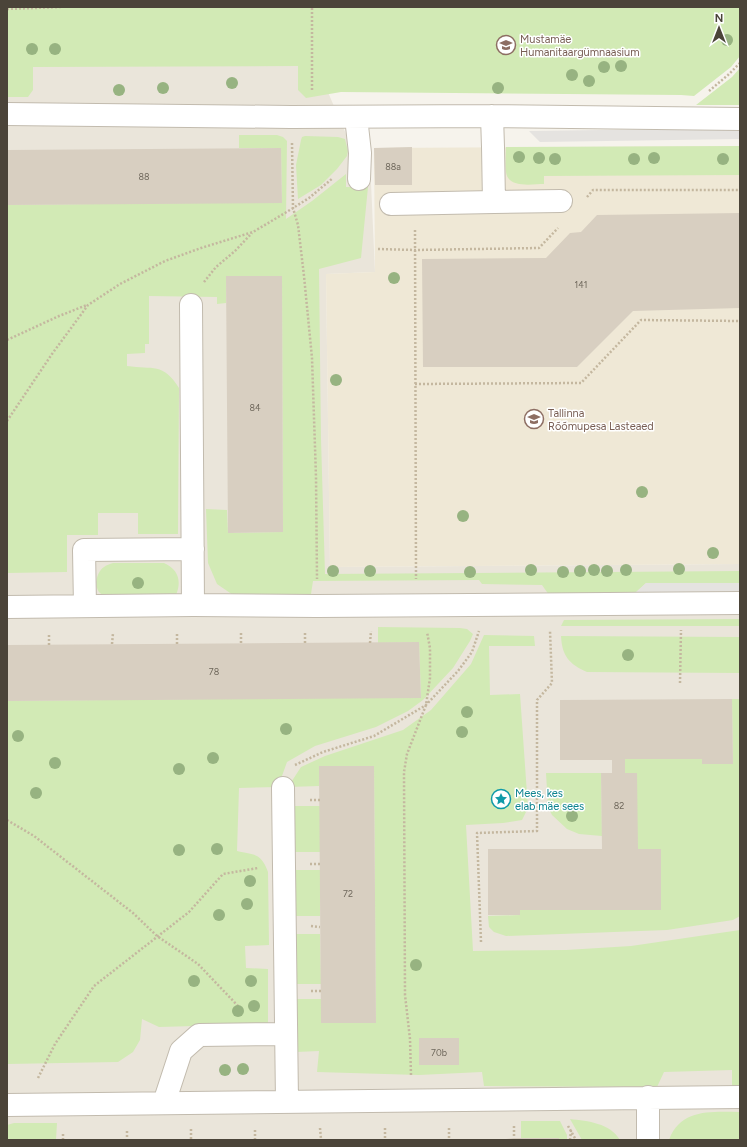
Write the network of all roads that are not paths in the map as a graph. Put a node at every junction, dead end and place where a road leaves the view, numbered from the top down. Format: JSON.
{"nodes":[{"id":1,"x":7,"y":114,"type":"edge"},
{"id":2,"x":492,"y":116,"type":"junction"},
{"id":3,"x":356,"y":117,"type":"junction"},
{"id":4,"x":740,"y":119,"type":"edge"},
{"id":5,"x":359,"y":179,"type":"dead end"},
{"id":6,"x":561,"y":201,"type":"dead end"},
{"id":7,"x":494,"y":202,"type":"junction"},
{"id":8,"x":391,"y":204,"type":"dead end"},
{"id":9,"x":191,"y":305,"type":"road end"},
{"id":10,"x":193,"y":549,"type":"junction"},
{"id":11,"x":740,"y":603,"type":"edge"},
{"id":12,"x":193,"y":605,"type":"junction"},
{"id":13,"x":85,"y":606,"type":"junction"},
{"id":14,"x":7,"y":607,"type":"edge"},
{"id":15,"x":283,"y":788,"type":"road end"},
{"id":16,"x":276,"y":1034,"type":"junction"},
{"id":17,"x":740,"y":1097,"type":"edge"},
{"id":18,"x":648,"y":1098,"type":"junction"},
{"id":19,"x":164,"y":1102,"type":"junction"},
{"id":20,"x":287,"y":1102,"type":"junction"},
{"id":21,"x":16,"y":1105,"type":"edge"},
{"id":22,"x":648,"y":1140,"type":"edge"}],
"edges":[{"from":1,"to":3,"type":"street"},
{"from":2,"to":3,"type":"street"},
{"from":2,"to":4,"type":"street"},
{"from":2,"to":7,"type":"street"},
{"from":3,"to":5,"type":"street"},
{"from":6,"to":7,"type":"street"},
{"from":7,"to":8,"type":"street"},
{"from":9,"to":10,"type":"street"},
{"from":10,"to":12,"type":"street"},
{"from":10,"to":13,"type":"street"},
{"from":11,"to":12,"type":"street"},
{"from":12,"to":13,"type":"street"},
{"from":13,"to":14,"type":"street"},
{"from":15,"to":16,"type":"street"},
{"from":16,"to":19,"type":"street"},
{"from":16,"to":20,"type":"street"},
{"from":17,"to":18,"type":"street"},
{"from":18,"to":20,"type":"street"},
{"from":18,"to":22,"type":"street"},
{"from":19,"to":20,"type":"street"},
{"from":19,"to":21,"type":"street"}]}
